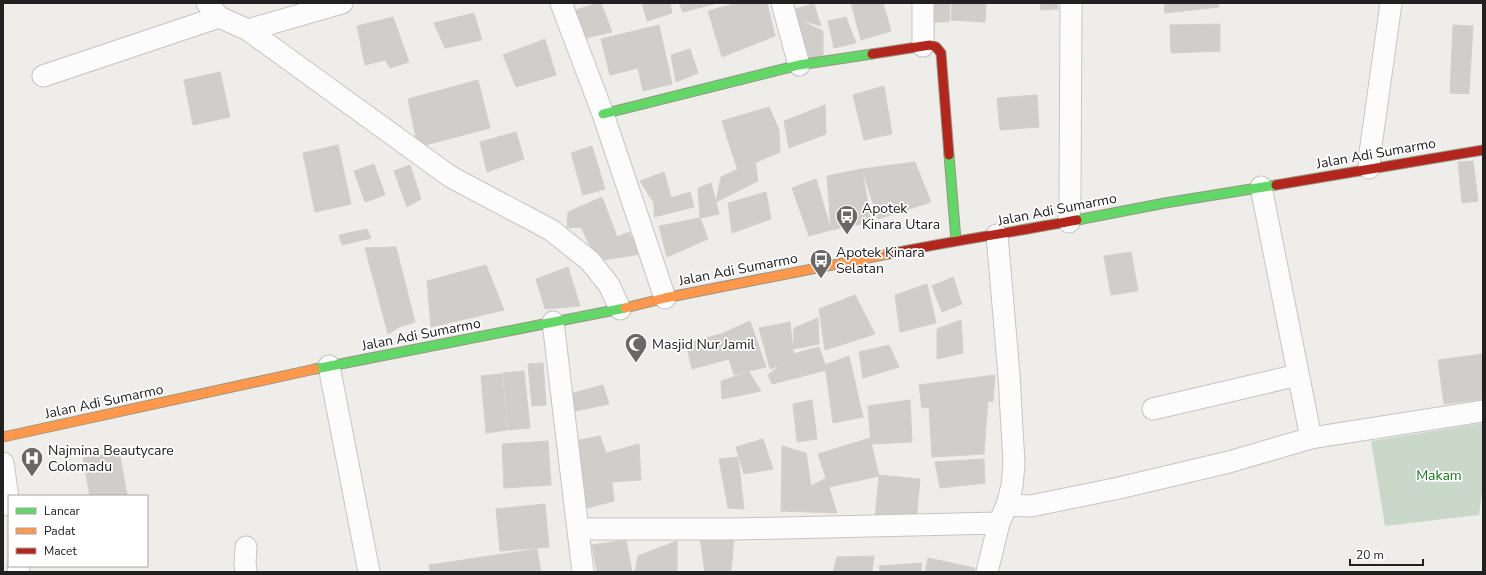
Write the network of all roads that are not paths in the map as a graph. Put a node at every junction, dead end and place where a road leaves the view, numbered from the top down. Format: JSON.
{"nodes":[{"id":1,"x":342,"y":3,"type":"edge"},
{"id":2,"x":561,"y":3,"type":"edge"},
{"id":3,"x":782,"y":3,"type":"edge"},
{"id":4,"x":922,"y":3,"type":"edge"},
{"id":5,"x":1071,"y":3,"type":"edge"},
{"id":6,"x":1391,"y":3,"type":"edge"},
{"id":7,"x":213,"y":10,"type":"edge"},
{"id":8,"x":248,"y":30,"type":"junction"},
{"id":9,"x":923,"y":46,"type":"junction"},
{"id":10,"x":799,"y":65,"type":"junction"},
{"id":11,"x":43,"y":76,"type":"dead end"},
{"id":12,"x":603,"y":114,"type":"junction"},
{"id":13,"x":1483,"y":150,"type":"edge"},
{"id":14,"x":1369,"y":168,"type":"junction"},
{"id":15,"x":1262,"y":187,"type":"junction"},
{"id":16,"x":1069,"y":222,"type":"junction"},
{"id":17,"x":997,"y":235,"type":"junction"},
{"id":18,"x":956,"y":240,"type":"junction"},
{"id":19,"x":665,"y":298,"type":"junction"},
{"id":20,"x":620,"y":309,"type":"junction"},
{"id":21,"x":554,"y":322,"type":"junction"},
{"id":22,"x":329,"y":366,"type":"junction"},
{"id":23,"x":1298,"y":375,"type":"junction"},
{"id":24,"x":1153,"y":409,"type":"dead end"},
{"id":25,"x":1483,"y":412,"type":"edge"},
{"id":26,"x":3,"y":437,"type":"edge"},
{"id":27,"x":1311,"y":438,"type":"junction"},
{"id":28,"x":3,"y":463,"type":"edge"},
{"id":29,"x":8,"y":498,"type":"edge"},
{"id":30,"x":1003,"y":514,"type":"junction"},
{"id":31,"x":579,"y":529,"type":"junction"},
{"id":32,"x":246,"y":546,"type":"dead end"},
{"id":33,"x":246,"y":572,"type":"edge"},
{"id":34,"x":369,"y":572,"type":"edge"},
{"id":35,"x":584,"y":572,"type":"edge"},
{"id":36,"x":988,"y":572,"type":"edge"}],
"edges":[{"from":1,"to":8,"type":"street"},
{"from":2,"to":12,"type":"street"},
{"from":3,"to":10,"type":"street"},
{"from":4,"to":9,"type":"street"},
{"from":5,"to":16,"type":"street"},
{"from":6,"to":14,"type":"street"},
{"from":7,"to":8,"type":"street"},
{"from":7,"to":11,"type":"street"},
{"from":8,"to":20,"type":"street"},
{"from":9,"to":10,"type":"main road"},
{"from":9,"to":18,"type":"main road"},
{"from":10,"to":12,"type":"main road"},
{"from":12,"to":19,"type":"street"},
{"from":13,"to":14,"type":"main road","name":"Jalan Adi Sumarmo"},
{"from":14,"to":15,"type":"main road","name":"Jalan Adi Sumarmo"},
{"from":15,"to":16,"type":"main road","name":"Jalan Adi Sumarmo"},
{"from":15,"to":23,"type":"street"},
{"from":16,"to":17,"type":"main road","name":"Jalan Adi Sumarmo"},
{"from":17,"to":18,"type":"main road","name":"Jalan Adi Sumarmo"},
{"from":17,"to":30,"type":"street"},
{"from":18,"to":19,"type":"main road","name":"Jalan Adi Sumarmo"},
{"from":19,"to":20,"type":"main road","name":"Jalan Adi Sumarmo"},
{"from":20,"to":21,"type":"main road","name":"Jalan Adi Sumarmo"},
{"from":21,"to":22,"type":"main road","name":"Jalan Adi Sumarmo"},
{"from":21,"to":31,"type":"street"},
{"from":22,"to":26,"type":"main road","name":"Jalan Adi Sumarmo"},
{"from":22,"to":34,"type":"street"},
{"from":23,"to":24,"type":"street"},
{"from":23,"to":27,"type":"street"},
{"from":25,"to":27,"type":"street"},
{"from":27,"to":30,"type":"street"},
{"from":28,"to":29,"type":"street"},
{"from":30,"to":31,"type":"street"},
{"from":30,"to":36,"type":"street"},
{"from":31,"to":35,"type":"street"},
{"from":32,"to":33,"type":"street"}]}
